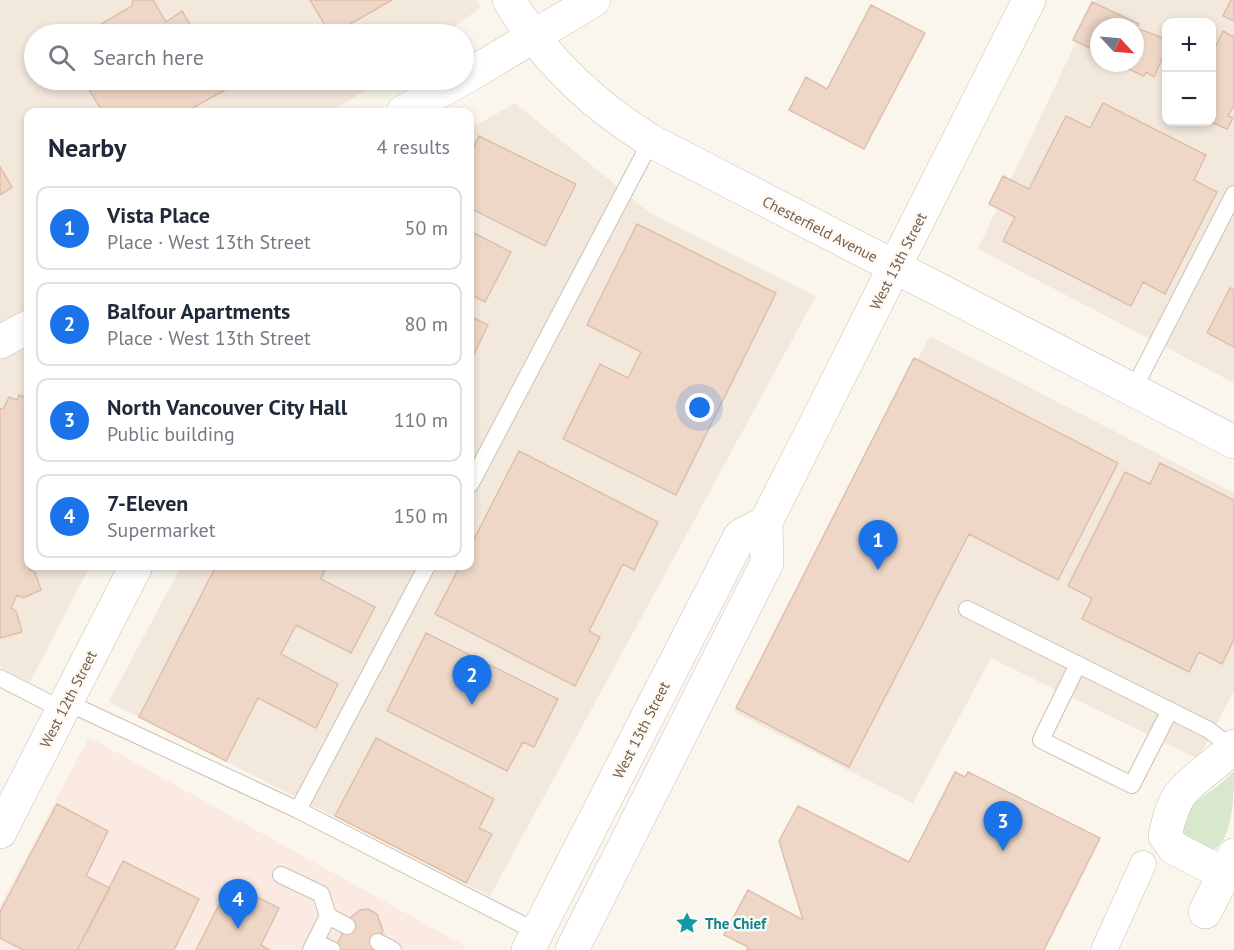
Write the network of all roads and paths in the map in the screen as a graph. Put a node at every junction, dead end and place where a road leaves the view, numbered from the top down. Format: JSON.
{"nodes":[{"id":1,"x":509,"y":0,"type":"edge"},
{"id":2,"x":594,"y":0,"type":"edge"},
{"id":3,"x":1029,"y":0,"type":"edge"},
{"id":4,"x":531,"y":37,"type":"junction"},
{"id":5,"x":474,"y":72,"type":"edge"},
{"id":6,"x":442,"y":90,"type":"edge"},
{"id":7,"x":410,"y":108,"type":"edge"},
{"id":8,"x":651,"y":141,"type":"junction"},
{"id":9,"x":1234,"y":194,"type":"edge"},
{"id":10,"x":894,"y":267,"type":"junction"},
{"id":11,"x":24,"y":329,"type":"edge"},
{"id":12,"x":0,"y":342,"type":"edge"},
{"id":13,"x":1133,"y":390,"type":"junction"},
{"id":14,"x":1234,"y":442,"type":"edge"},
{"id":15,"x":474,"y":477,"type":"edge"},
{"id":16,"x":766,"y":522,"type":"junction"},
{"id":17,"x":134,"y":570,"type":"edge"},
{"id":18,"x":425,"y":570,"type":"edge"},
{"id":19,"x":967,"y":609,"type":"dead end"},
{"id":20,"x":1078,"y":664,"type":"junction"},
{"id":21,"x":0,"y":678,"type":"edge"},
{"id":22,"x":65,"y":706,"type":"junction"},
{"id":23,"x":1170,"y":710,"type":"junction"},
{"id":24,"x":1233,"y":747,"type":"edge"},
{"id":25,"x":298,"y":810,"type":"junction"},
{"id":26,"x":0,"y":832,"type":"edge"},
{"id":27,"x":1143,"y":864,"type":"dead end"},
{"id":28,"x":1229,"y":864,"type":"edge"},
{"id":29,"x":281,"y":875,"type":"dead end"},
{"id":30,"x":1205,"y":912,"type":"dead end"},
{"id":31,"x":328,"y":916,"type":"junction"},
{"id":32,"x":347,"y":926,"type":"dead end"},
{"id":33,"x":532,"y":941,"type":"edge"},
{"id":34,"x":378,"y":942,"type":"dead end"},
{"id":35,"x":313,"y":946,"type":"edge"},
{"id":36,"x":332,"y":950,"type":"edge"},
{"id":37,"x":393,"y":950,"type":"edge"},
{"id":38,"x":572,"y":950,"type":"edge"},
{"id":39,"x":1104,"y":950,"type":"edge"}],
"edges":[{"from":1,"to":4,"type":"street","name":"Chesterfield Avenue"},
{"from":2,"to":4,"type":"street"},
{"from":3,"to":10,"type":"street","name":"West 13th Street"},
{"from":4,"to":5,"type":"street"},
{"from":4,"to":8,"type":"street","name":"Chesterfield Avenue"},
{"from":6,"to":7,"type":"street"},
{"from":8,"to":10,"type":"street","name":"Chesterfield Avenue"},
{"from":8,"to":15,"type":"lane"},
{"from":9,"to":13,"type":"lane"},
{"from":10,"to":13,"type":"street","name":"Chesterfield Avenue"},
{"from":10,"to":16,"type":"street","name":"West 13th Street"},
{"from":11,"to":12,"type":"street"},
{"from":13,"to":14,"type":"street","name":"Chesterfield Avenue"},
{"from":16,"to":33,"type":"street","name":"West 13th Street"},
{"from":16,"to":38,"type":"street","name":"West 13th Street"},
{"from":17,"to":22,"type":"street","name":"West 12th Street"},
{"from":18,"to":25,"type":"lane"},
{"from":19,"to":20,"type":"lane"},
{"from":20,"to":23,"type":"lane"},
{"from":20,"to":23,"type":"lane"},
{"from":21,"to":22,"type":"lane"},
{"from":22,"to":25,"type":"lane"},
{"from":22,"to":26,"type":"street","name":"West 12th Street"},
{"from":23,"to":24,"type":"lane"},
{"from":24,"to":28,"type":"street"},
{"from":25,"to":33,"type":"lane"},
{"from":27,"to":39,"type":"street"},
{"from":28,"to":30,"type":"street"},
{"from":29,"to":31,"type":"lane"},
{"from":31,"to":32,"type":"lane"},
{"from":31,"to":35,"type":"lane"},
{"from":34,"to":37,"type":"lane"},
{"from":35,"to":36,"type":"lane"}]}
